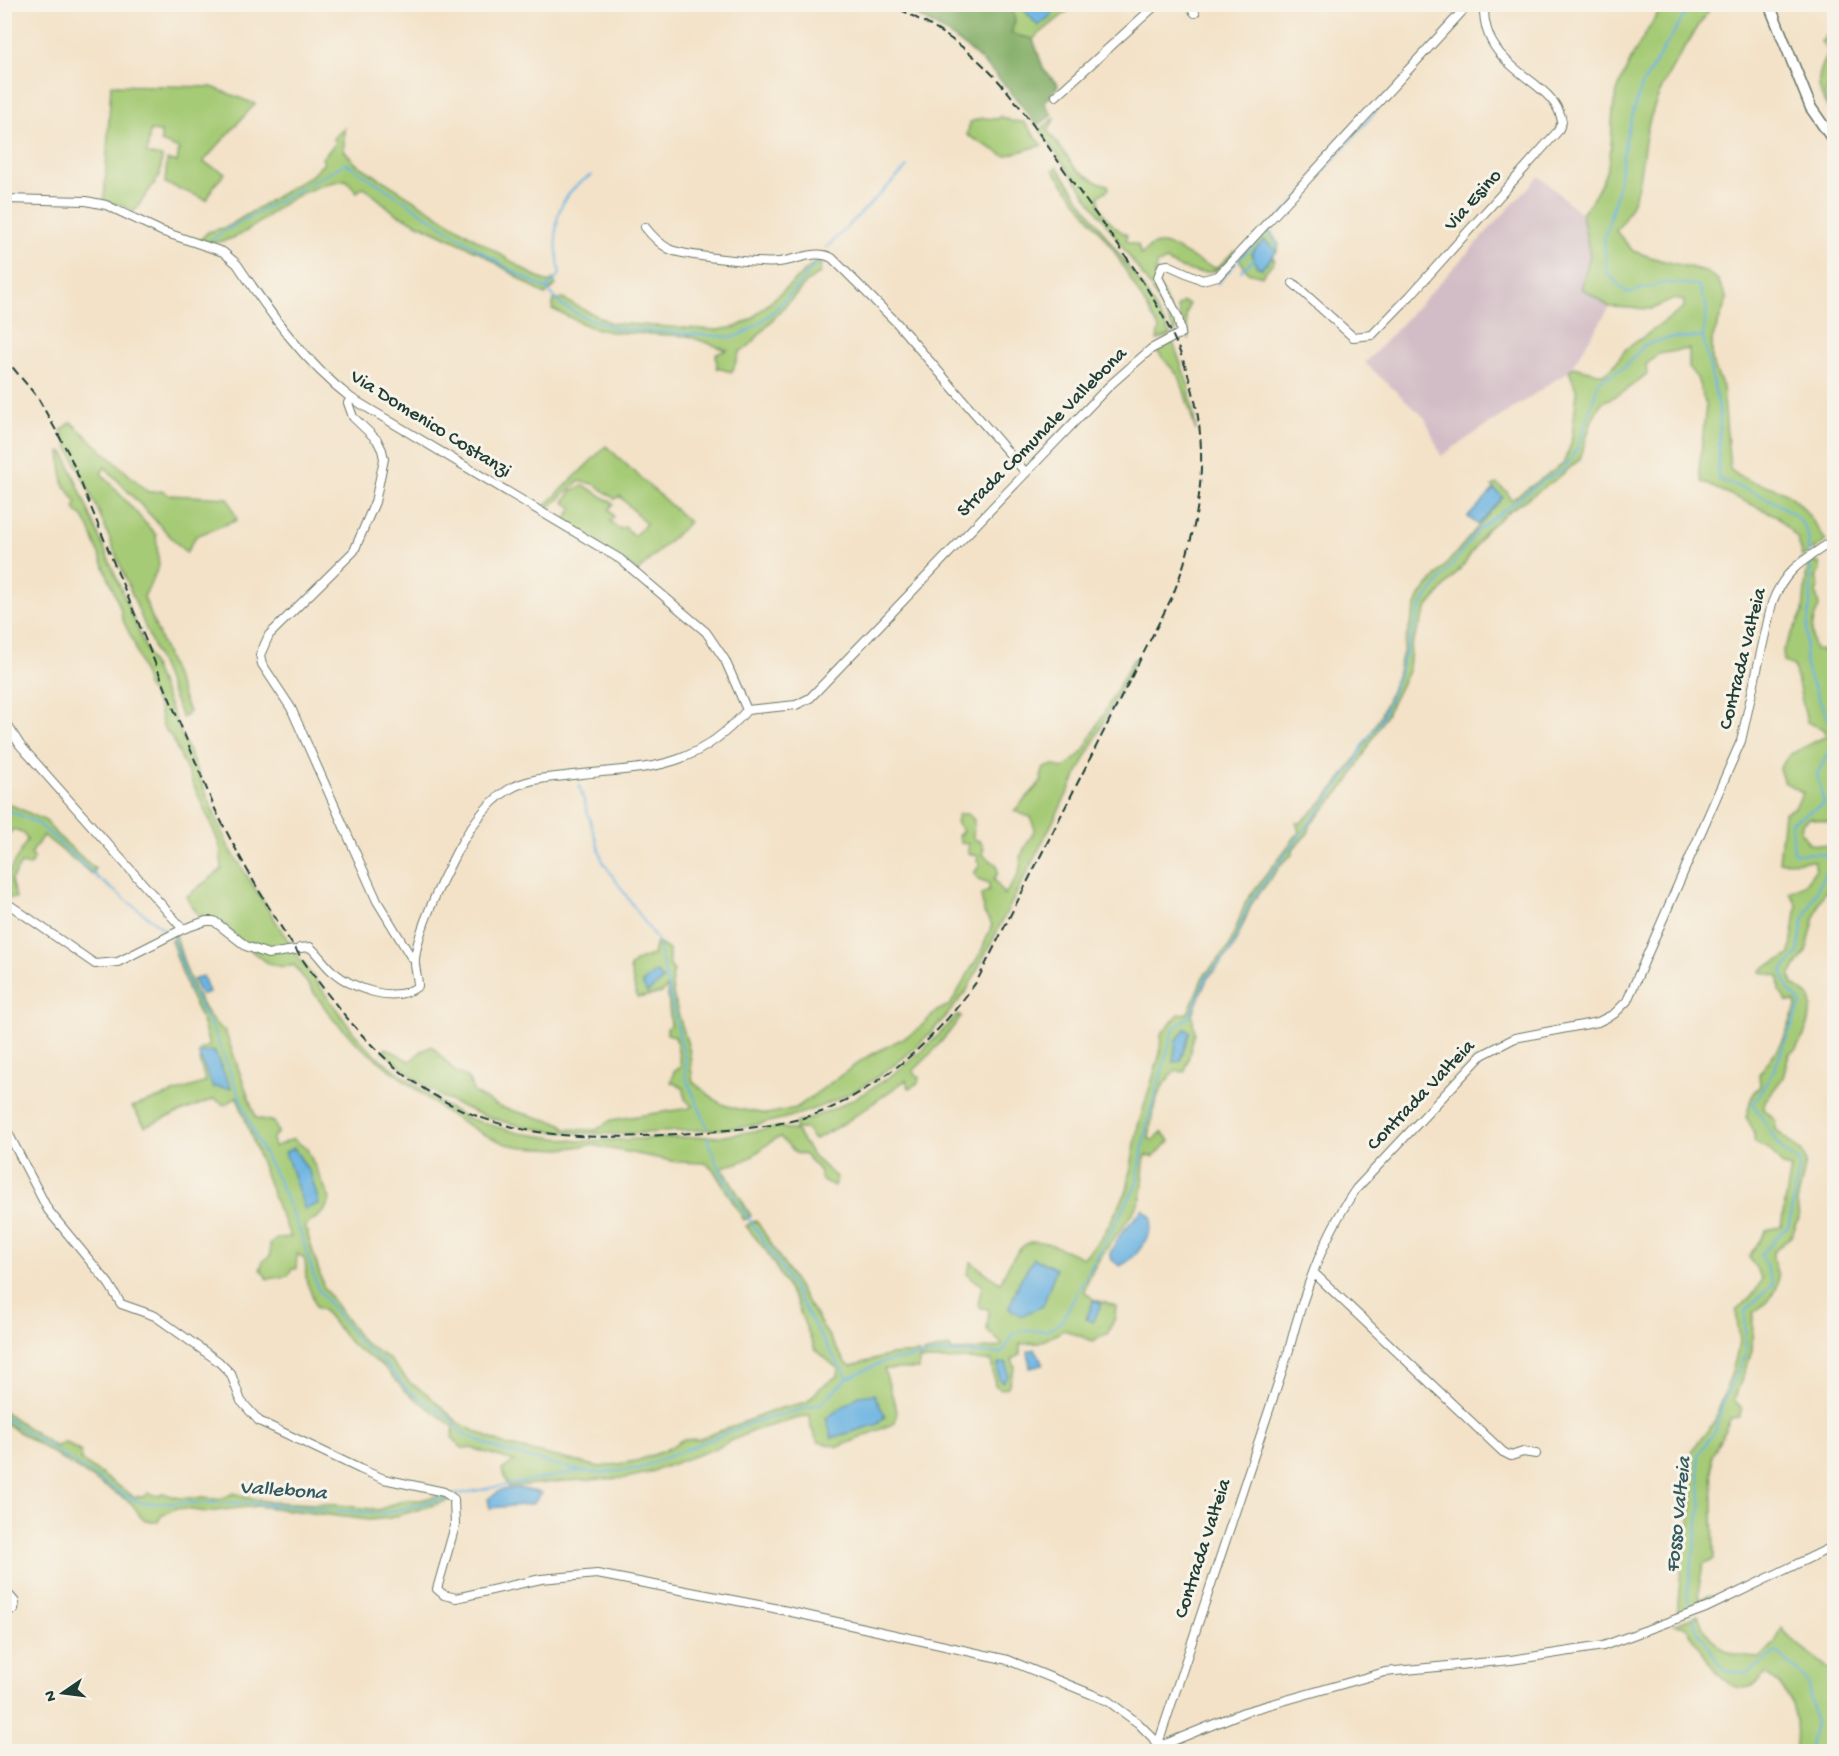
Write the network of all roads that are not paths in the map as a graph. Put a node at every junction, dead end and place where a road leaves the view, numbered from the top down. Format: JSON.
{"nodes":[{"id":1,"x":1157,"y":4,"type":"edge"},
{"id":2,"x":1187,"y":4,"type":"edge"},
{"id":3,"x":1484,"y":4,"type":"edge"},
{"id":4,"x":1769,"y":4,"type":"edge"},
{"id":5,"x":1467,"y":6,"type":"edge"},
{"id":6,"x":1195,"y":13,"type":"dead end"},
{"id":7,"x":1056,"y":96,"type":"dead end"},
{"id":8,"x":1834,"y":141,"type":"edge"},
{"id":9,"x":4,"y":199,"type":"edge"},
{"id":10,"x":645,"y":227,"type":"dead end"},
{"id":11,"x":1293,"y":283,"type":"dead end"},
{"id":12,"x":351,"y":398,"type":"junction"},
{"id":13,"x":1026,"y":472,"type":"junction"},
{"id":14,"x":1834,"y":540,"type":"edge"},
{"id":15,"x":747,"y":710,"type":"junction"},
{"id":16,"x":4,"y":720,"type":"edge"},
{"id":17,"x":4,"y":901,"type":"edge"},
{"id":18,"x":183,"y":929,"type":"junction"},
{"id":19,"x":415,"y":957,"type":"junction"},
{"id":20,"x":4,"y":1125,"type":"edge"},
{"id":21,"x":1315,"y":1274,"type":"junction"},
{"id":22,"x":1536,"y":1454,"type":"dead end"},
{"id":23,"x":1834,"y":1546,"type":"edge"},
{"id":24,"x":4,"y":1589,"type":"edge"},
{"id":25,"x":4,"y":1612,"type":"edge"},
{"id":26,"x":1157,"y":1749,"type":"edge"}],
"edges":[{"from":1,"to":7,"type":"street"},
{"from":2,"to":6,"type":"street"},
{"from":3,"to":11,"type":"street","name":"Via Esino"},
{"from":4,"to":8,"type":"main road"},
{"from":5,"to":13,"type":"street","name":"Strada Comunale Vallebona"},
{"from":9,"to":12,"type":"street","name":"Via Domenico Costanzi"},
{"from":10,"to":13,"type":"street"},
{"from":12,"to":15,"type":"street","name":"Via Domenico Costanzi"},
{"from":12,"to":19,"type":"street"},
{"from":13,"to":15,"type":"street","name":"Strada Comunale Vallebona"},
{"from":14,"to":21,"type":"street","name":"Contrada Valteia"},
{"from":15,"to":19,"type":"street"},
{"from":16,"to":18,"type":"street"},
{"from":17,"to":18,"type":"street"},
{"from":18,"to":19,"type":"street"},
{"from":20,"to":26,"type":"street"},
{"from":21,"to":22,"type":"street"},
{"from":21,"to":26,"type":"street","name":"Contrada Valteia"},
{"from":23,"to":26,"type":"street"},
{"from":24,"to":25,"type":"street"}]}
